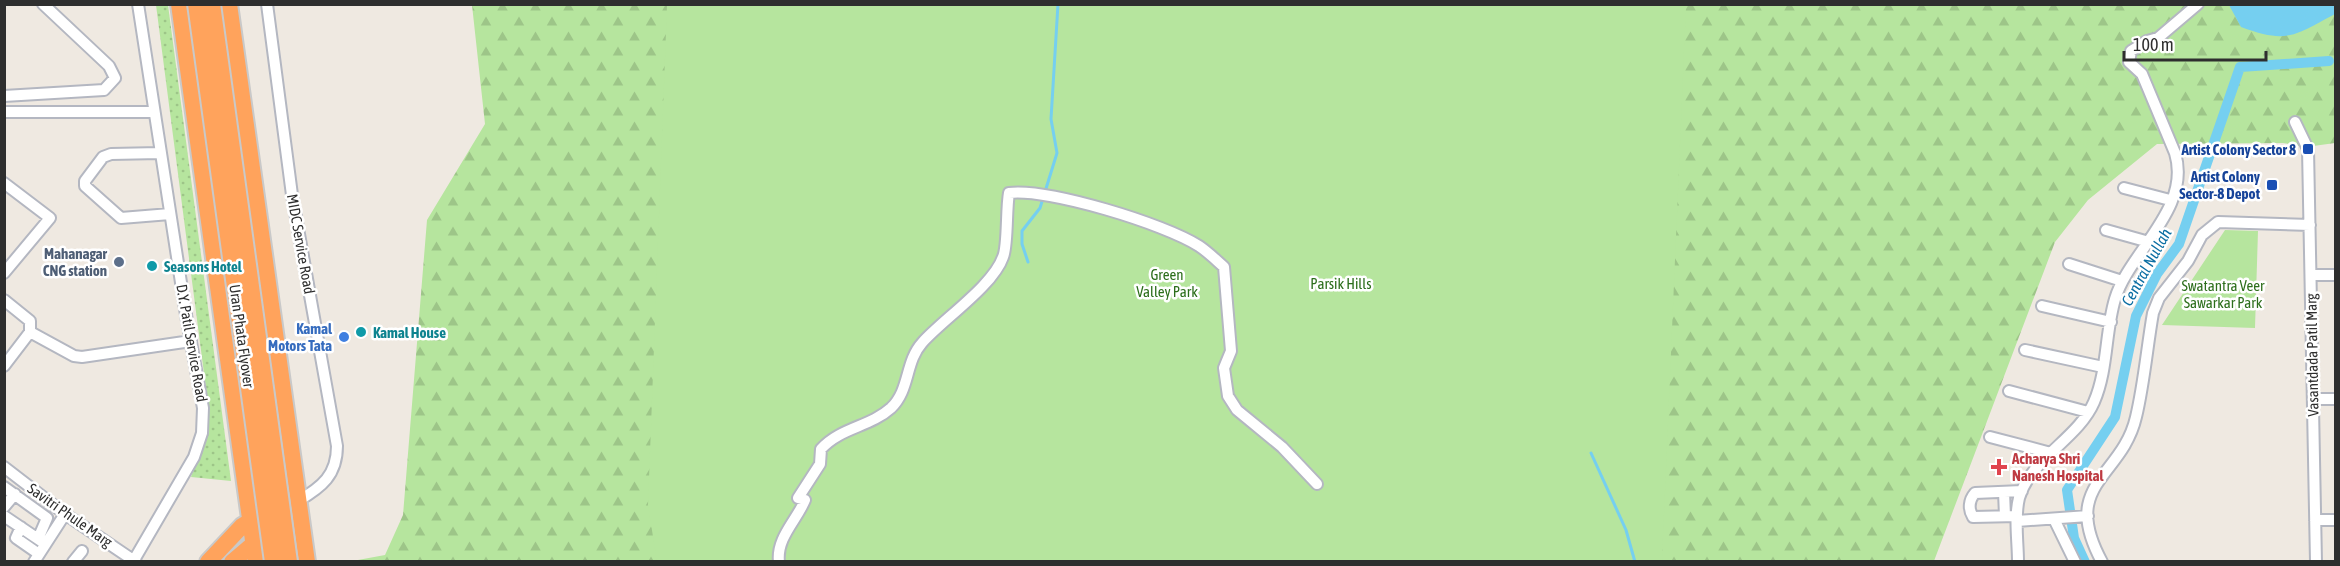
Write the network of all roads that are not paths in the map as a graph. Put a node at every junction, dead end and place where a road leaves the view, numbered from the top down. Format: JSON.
{"nodes":[{"id":1,"x":43,"y":4,"type":"edge"},
{"id":2,"x":138,"y":4,"type":"edge"},
{"id":3,"x":179,"y":4,"type":"edge"},
{"id":4,"x":196,"y":4,"type":"edge"},
{"id":5,"x":212,"y":4,"type":"edge"},
{"id":6,"x":229,"y":4,"type":"edge"},
{"id":7,"x":267,"y":4,"type":"edge"},
{"id":8,"x":2198,"y":4,"type":"edge"},
{"id":9,"x":4,"y":96,"type":"edge"},
{"id":10,"x":4,"y":112,"type":"edge"},
{"id":11,"x":154,"y":112,"type":"junction"},
{"id":12,"x":2295,"y":122,"type":"dead end"},
{"id":13,"x":160,"y":153,"type":"junction"},
{"id":14,"x":6,"y":187,"type":"edge"},
{"id":15,"x":2124,"y":188,"type":"dead end"},
{"id":16,"x":2170,"y":200,"type":"junction"},
{"id":17,"x":170,"y":214,"type":"junction"},
{"id":18,"x":2310,"y":225,"type":"junction"},
{"id":19,"x":2106,"y":230,"type":"dead end"},
{"id":20,"x":2149,"y":242,"type":"junction"},
{"id":21,"x":2069,"y":264,"type":"dead end"},
{"id":22,"x":4,"y":273,"type":"edge"},
{"id":23,"x":2311,"y":275,"type":"junction"},
{"id":24,"x":2336,"y":275,"type":"edge"},
{"id":25,"x":2122,"y":281,"type":"junction"},
{"id":26,"x":4,"y":300,"type":"edge"},
{"id":27,"x":2042,"y":306,"type":"dead end"},
{"id":28,"x":2110,"y":322,"type":"junction"},
{"id":29,"x":30,"y":332,"type":"junction"},
{"id":30,"x":190,"y":341,"type":"junction"},
{"id":31,"x":2025,"y":350,"type":"dead end"},
{"id":32,"x":4,"y":366,"type":"edge"},
{"id":33,"x":2103,"y":367,"type":"junction"},
{"id":34,"x":2009,"y":391,"type":"dead end"},
{"id":35,"x":2313,"y":399,"type":"junction"},
{"id":36,"x":2336,"y":399,"type":"edge"},
{"id":37,"x":2088,"y":412,"type":"junction"},
{"id":38,"x":1990,"y":437,"type":"dead end"},
{"id":39,"x":2051,"y":453,"type":"junction"},
{"id":40,"x":4,"y":467,"type":"edge"},
{"id":41,"x":1317,"y":484,"type":"dead end"},
{"id":42,"x":246,"y":486,"type":"junction"},
{"id":43,"x":4,"y":487,"type":"edge"},
{"id":44,"x":316,"y":491,"type":"junction"},
{"id":45,"x":2022,"y":491,"type":"junction"},
{"id":46,"x":2004,"y":492,"type":"junction"},
{"id":47,"x":15,"y":494,"type":"junction"},
{"id":48,"x":298,"y":501,"type":"junction"},
{"id":49,"x":4,"y":507,"type":"edge"},
{"id":50,"x":65,"y":514,"type":"junction"},
{"id":51,"x":4,"y":516,"type":"edge"},
{"id":52,"x":2005,"y":516,"type":"junction"},
{"id":53,"x":2084,"y":517,"type":"junction"},
{"id":54,"x":2017,"y":518,"type":"junction"},
{"id":55,"x":250,"y":519,"type":"junction"},
{"id":56,"x":2054,"y":519,"type":"junction"},
{"id":57,"x":2315,"y":520,"type":"junction"},
{"id":58,"x":2336,"y":520,"type":"edge"},
{"id":59,"x":301,"y":521,"type":"junction"},
{"id":60,"x":21,"y":527,"type":"junction"},
{"id":61,"x":253,"y":541,"type":"junction"},
{"id":62,"x":42,"y":542,"type":"junction"},
{"id":63,"x":82,"y":551,"type":"dead end"},
{"id":64,"x":36,"y":559,"type":"edge"},
{"id":65,"x":210,"y":559,"type":"edge"},
{"id":66,"x":135,"y":560,"type":"edge"},
{"id":67,"x":73,"y":561,"type":"edge"},
{"id":68,"x":232,"y":561,"type":"edge"},
{"id":69,"x":256,"y":561,"type":"edge"},
{"id":70,"x":273,"y":561,"type":"edge"},
{"id":71,"x":290,"y":561,"type":"edge"},
{"id":72,"x":307,"y":561,"type":"edge"},
{"id":73,"x":779,"y":561,"type":"edge"},
{"id":74,"x":2018,"y":561,"type":"edge"},
{"id":75,"x":2075,"y":561,"type":"edge"},
{"id":76,"x":2103,"y":561,"type":"edge"},
{"id":77,"x":2316,"y":561,"type":"edge"}],
"edges":[{"from":1,"to":9,"type":"street"},
{"from":2,"to":11,"type":"street","name":"D.Y. Patil Service Road"},
{"from":3,"to":42,"type":"highway"},
{"from":4,"to":70,"type":"highway","name":"Uran Phata Flyover","bridge":true},
{"from":5,"to":71,"type":"highway","name":"Uran Phata Flyover","bridge":true},
{"from":6,"to":48,"type":"highway"},
{"from":7,"to":44,"type":"street","name":"MIDC Service Road"},
{"from":8,"to":16,"type":"street"},
{"from":10,"to":11,"type":"street"},
{"from":11,"to":13,"type":"street","name":"D.Y. Patil Service Road"},
{"from":12,"to":18,"type":"street","name":"Vasantdada Patil Marg"},
{"from":13,"to":17,"type":"street","name":"D.Y. Patil Service Road"},
{"from":13,"to":17,"type":"street"},
{"from":14,"to":22,"type":"street"},
{"from":15,"to":16,"type":"street"},
{"from":16,"to":20,"type":"street"},
{"from":17,"to":30,"type":"street","name":"D.Y. Patil Service Road"},
{"from":18,"to":23,"type":"street","name":"Vasantdada Patil Marg"},
{"from":18,"to":53,"type":"street"},
{"from":19,"to":20,"type":"street"},
{"from":20,"to":25,"type":"street"},
{"from":21,"to":25,"type":"street"},
{"from":23,"to":24,"type":"street"},
{"from":23,"to":35,"type":"street","name":"Vasantdada Patil Marg"},
{"from":25,"to":28,"type":"street"},
{"from":26,"to":29,"type":"street"},
{"from":27,"to":28,"type":"street"},
{"from":28,"to":33,"type":"street"},
{"from":29,"to":30,"type":"street"},
{"from":29,"to":32,"type":"street"},
{"from":30,"to":66,"type":"street","name":"D.Y. Patil Service Road"},
{"from":31,"to":33,"type":"street"},
{"from":33,"to":37,"type":"street"},
{"from":34,"to":37,"type":"street"},
{"from":35,"to":36,"type":"street"},
{"from":35,"to":57,"type":"street","name":"Vasantdada Patil Marg"},
{"from":37,"to":39,"type":"street"},
{"from":38,"to":39,"type":"street"},
{"from":39,"to":45,"type":"street"},
{"from":40,"to":50,"type":"street","name":"Savitri Phule Marg"},
{"from":41,"to":73,"type":"street"},
{"from":42,"to":55,"type":"highway"},
{"from":42,"to":65,"type":"highway"},
{"from":43,"to":47,"type":"street"},
{"from":44,"to":48,"type":"street","name":"MIDC Service Road"},
{"from":44,"to":59,"type":"street"},
{"from":45,"to":46,"type":"street"},
{"from":45,"to":54,"type":"street"},
{"from":46,"to":52,"type":"street"},
{"from":46,"to":52,"type":"street"},
{"from":47,"to":49,"type":"street"},
{"from":47,"to":62,"type":"street"},
{"from":48,"to":55,"type":"highway"},
{"from":48,"to":59,"type":"highway"},
{"from":50,"to":62,"type":"street"},
{"from":50,"to":66,"type":"street","name":"Savitri Phule Marg"},
{"from":51,"to":60,"type":"street"},
{"from":52,"to":54,"type":"street"},
{"from":53,"to":56,"type":"street"},
{"from":53,"to":76,"type":"street"},
{"from":54,"to":56,"type":"street"},
{"from":54,"to":74,"type":"street"},
{"from":55,"to":61,"type":"highway"},
{"from":55,"to":65,"type":"highway"},
{"from":56,"to":75,"type":"street"},
{"from":57,"to":58,"type":"street"},
{"from":57,"to":77,"type":"street","name":"Vasantdada Patil Marg"},
{"from":59,"to":61,"type":"highway"},
{"from":59,"to":72,"type":"highway"},
{"from":60,"to":62,"type":"street"},
{"from":60,"to":64,"type":"street"},
{"from":61,"to":68,"type":"highway"},
{"from":61,"to":69,"type":"highway"},
{"from":62,"to":64,"type":"street"},
{"from":63,"to":67,"type":"street"}]}
